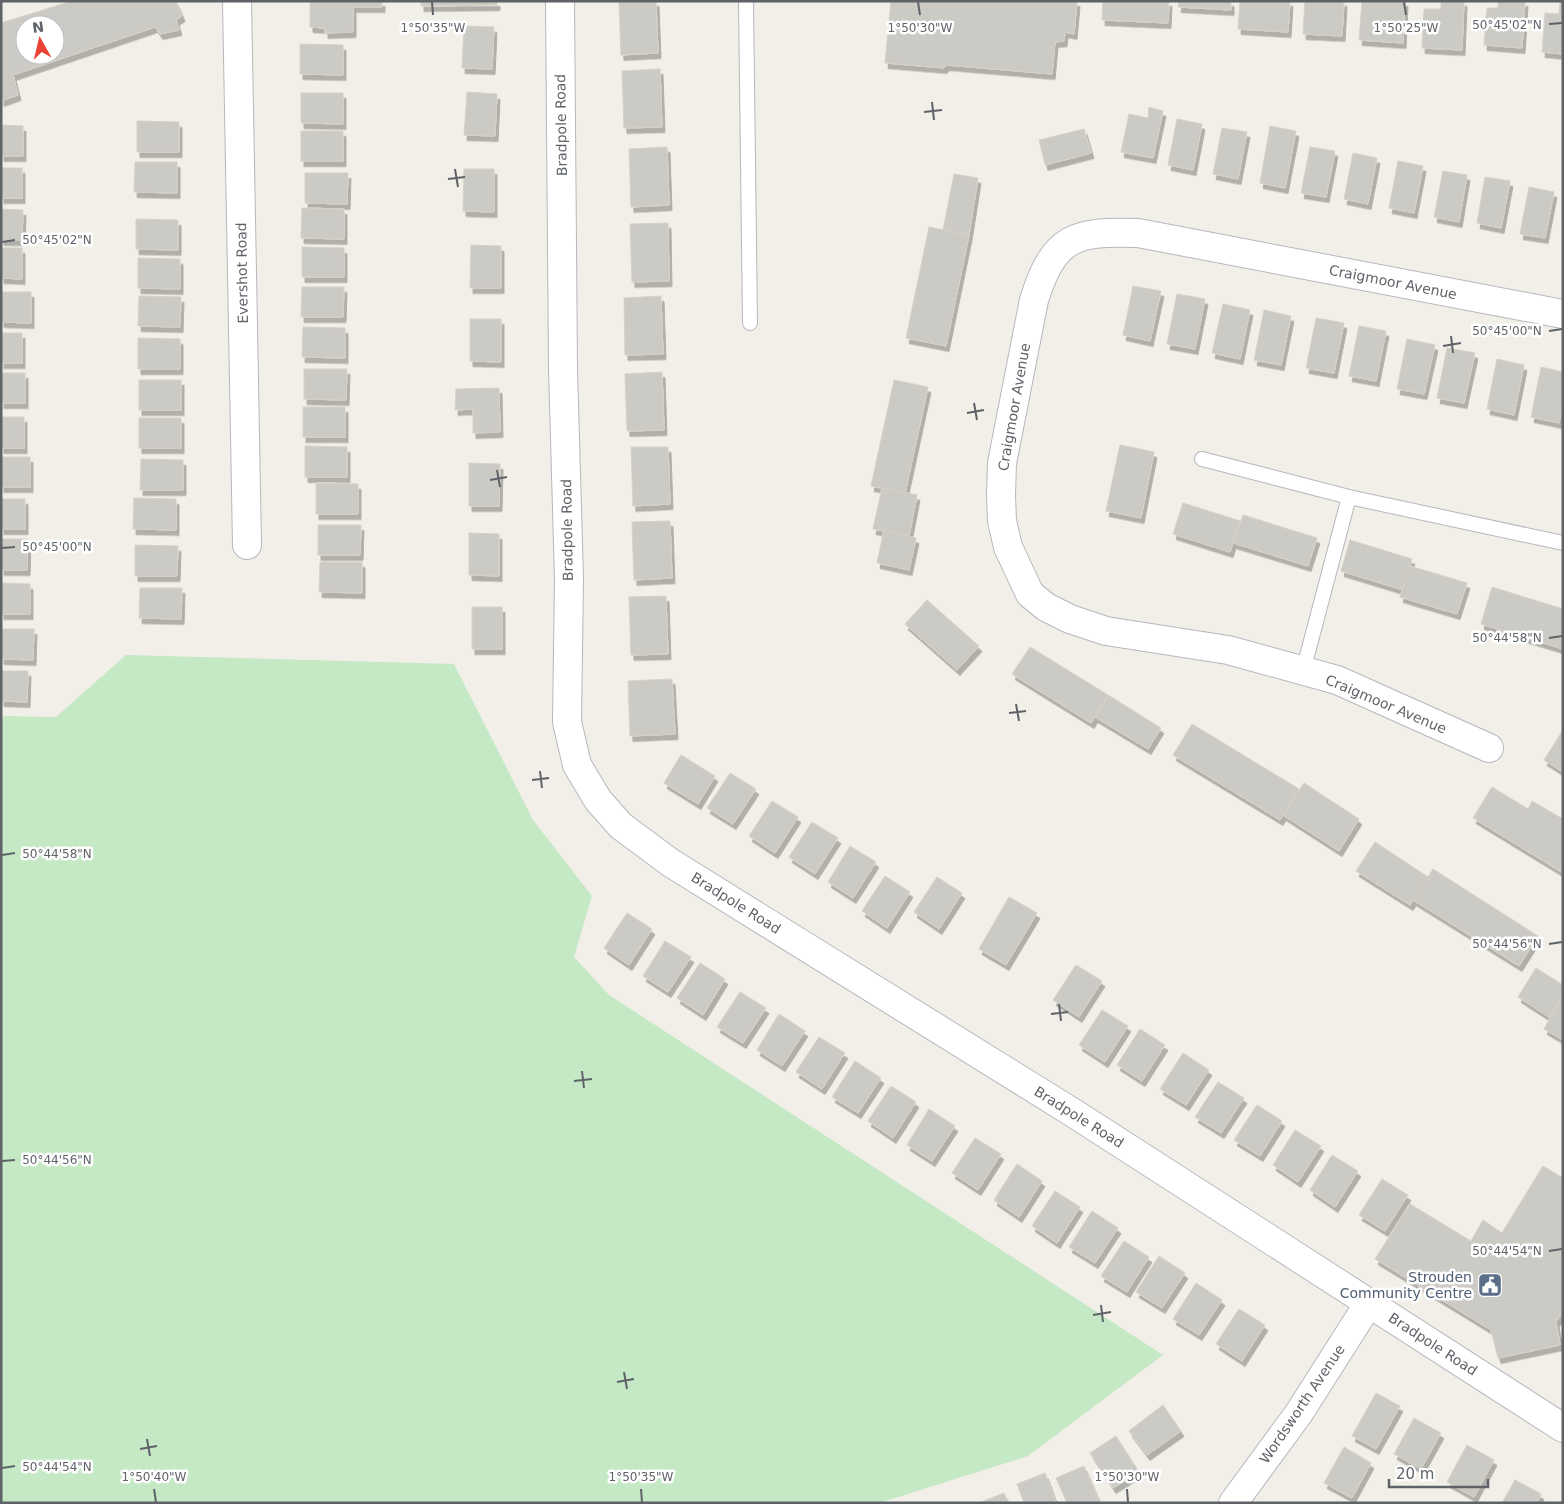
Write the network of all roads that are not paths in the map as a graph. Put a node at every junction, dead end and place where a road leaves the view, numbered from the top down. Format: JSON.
{"nodes":[{"id":1,"x":237,"y":1,"type":"edge"},
{"id":2,"x":560,"y":1,"type":"edge"},
{"id":3,"x":746,"y":1,"type":"edge"},
{"id":4,"x":1563,"y":314,"type":"edge"},
{"id":5,"x":750,"y":323,"type":"dead end"},
{"id":6,"x":1202,"y":459,"type":"dead end"},
{"id":7,"x":1349,"y":497,"type":"junction"},
{"id":8,"x":1563,"y":543,"type":"edge"},
{"id":9,"x":247,"y":545,"type":"dead end"},
{"id":10,"x":1302,"y":671,"type":"junction"},
{"id":11,"x":1489,"y":748,"type":"dead end"},
{"id":12,"x":1369,"y":1303,"type":"junction"},
{"id":13,"x":1562,"y":1427,"type":"edge"},
{"id":14,"x":1233,"y":1503,"type":"edge"}],
"edges":[{"from":1,"to":9,"type":"street","name":"Evershot Road"},
{"from":2,"to":12,"type":"street","name":"Bradpole Road"},
{"from":3,"to":5,"type":"lane"},
{"from":4,"to":10,"type":"street","name":"Craigmoor Avenue"},
{"from":6,"to":7,"type":"lane"},
{"from":7,"to":8,"type":"lane"},
{"from":7,"to":10,"type":"lane"},
{"from":10,"to":11,"type":"street","name":"Craigmoor Avenue"},
{"from":12,"to":13,"type":"street","name":"Bradpole Road"},
{"from":12,"to":14,"type":"street","name":"Wordsworth Avenue"}]}
